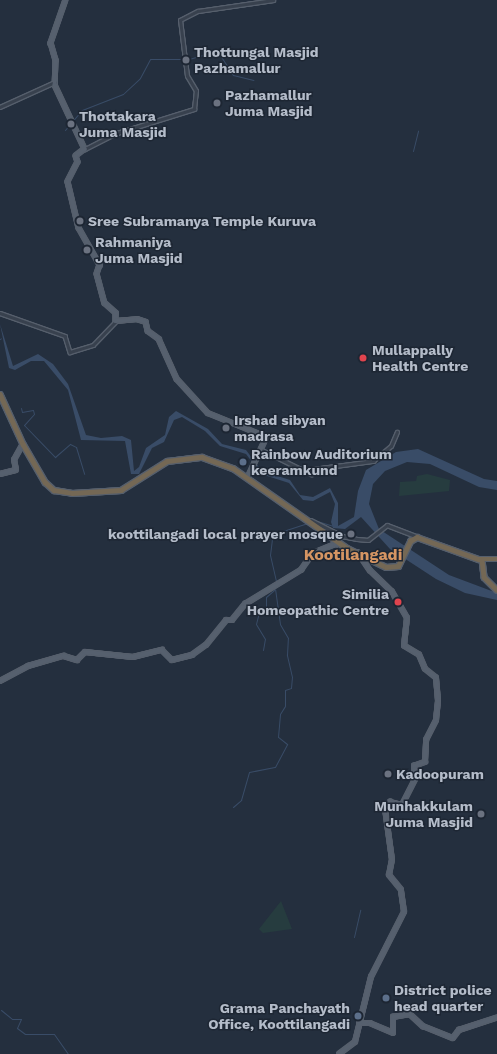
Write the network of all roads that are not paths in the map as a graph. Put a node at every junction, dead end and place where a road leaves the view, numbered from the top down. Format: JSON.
{"nodes":[{"id":1,"x":66,"y":0,"type":"edge"},
{"id":2,"x":273,"y":0,"type":"edge"},
{"id":3,"x":55,"y":82,"type":"junction"},
{"id":4,"x":0,"y":107,"type":"edge"},
{"id":5,"x":86,"y":149,"type":"junction"},
{"id":6,"x":0,"y":313,"type":"edge"},
{"id":7,"x":116,"y":321,"type":"junction"},
{"id":8,"x":0,"y":394,"type":"edge"},
{"id":9,"x":397,"y":432,"type":"dead end"},
{"id":10,"x":23,"y":444,"type":"junction"},
{"id":11,"x":262,"y":450,"type":"junction"},
{"id":12,"x":0,"y":474,"type":"edge"},
{"id":13,"x":248,"y":478,"type":"junction"},
{"id":14,"x":311,"y":520,"type":"junction"},
{"id":15,"x":417,"y":537,"type":"junction"},
{"id":16,"x":346,"y":547,"type":"junction"},
{"id":17,"x":358,"y":554,"type":"junction"},
{"id":18,"x":497,"y":559,"type":"edge"},
{"id":19,"x":482,"y":562,"type":"junction"},
{"id":20,"x":497,"y":589,"type":"edge"},
{"id":21,"x":0,"y":681,"type":"edge"},
{"id":22,"x":497,"y":1018,"type":"edge"},
{"id":23,"x":359,"y":1023,"type":"junction"},
{"id":24,"x":339,"y":1054,"type":"edge"}],
"edges":[{"from":1,"to":3,"type":"main road"},
{"from":2,"to":5,"type":"street"},
{"from":3,"to":4,"type":"street"},
{"from":3,"to":5,"type":"main road"},
{"from":5,"to":7,"type":"main road"},
{"from":6,"to":7,"type":"street"},
{"from":7,"to":11,"type":"main road"},
{"from":8,"to":10,"type":"highway"},
{"from":9,"to":11,"type":"street"},
{"from":10,"to":12,"type":"main road"},
{"from":10,"to":13,"type":"highway"},
{"from":11,"to":13,"type":"main road"},
{"from":13,"to":14,"type":"highway"},
{"from":14,"to":15,"type":"street"},
{"from":14,"to":16,"type":"highway"},
{"from":15,"to":17,"type":"highway"},
{"from":15,"to":19,"type":"highway"},
{"from":16,"to":17,"type":"highway"},
{"from":16,"to":21,"type":"main road"},
{"from":17,"to":23,"type":"main road"},
{"from":18,"to":19,"type":"highway"},
{"from":19,"to":20,"type":"highway"},
{"from":22,"to":23,"type":"main road"},
{"from":23,"to":24,"type":"main road"}]}
